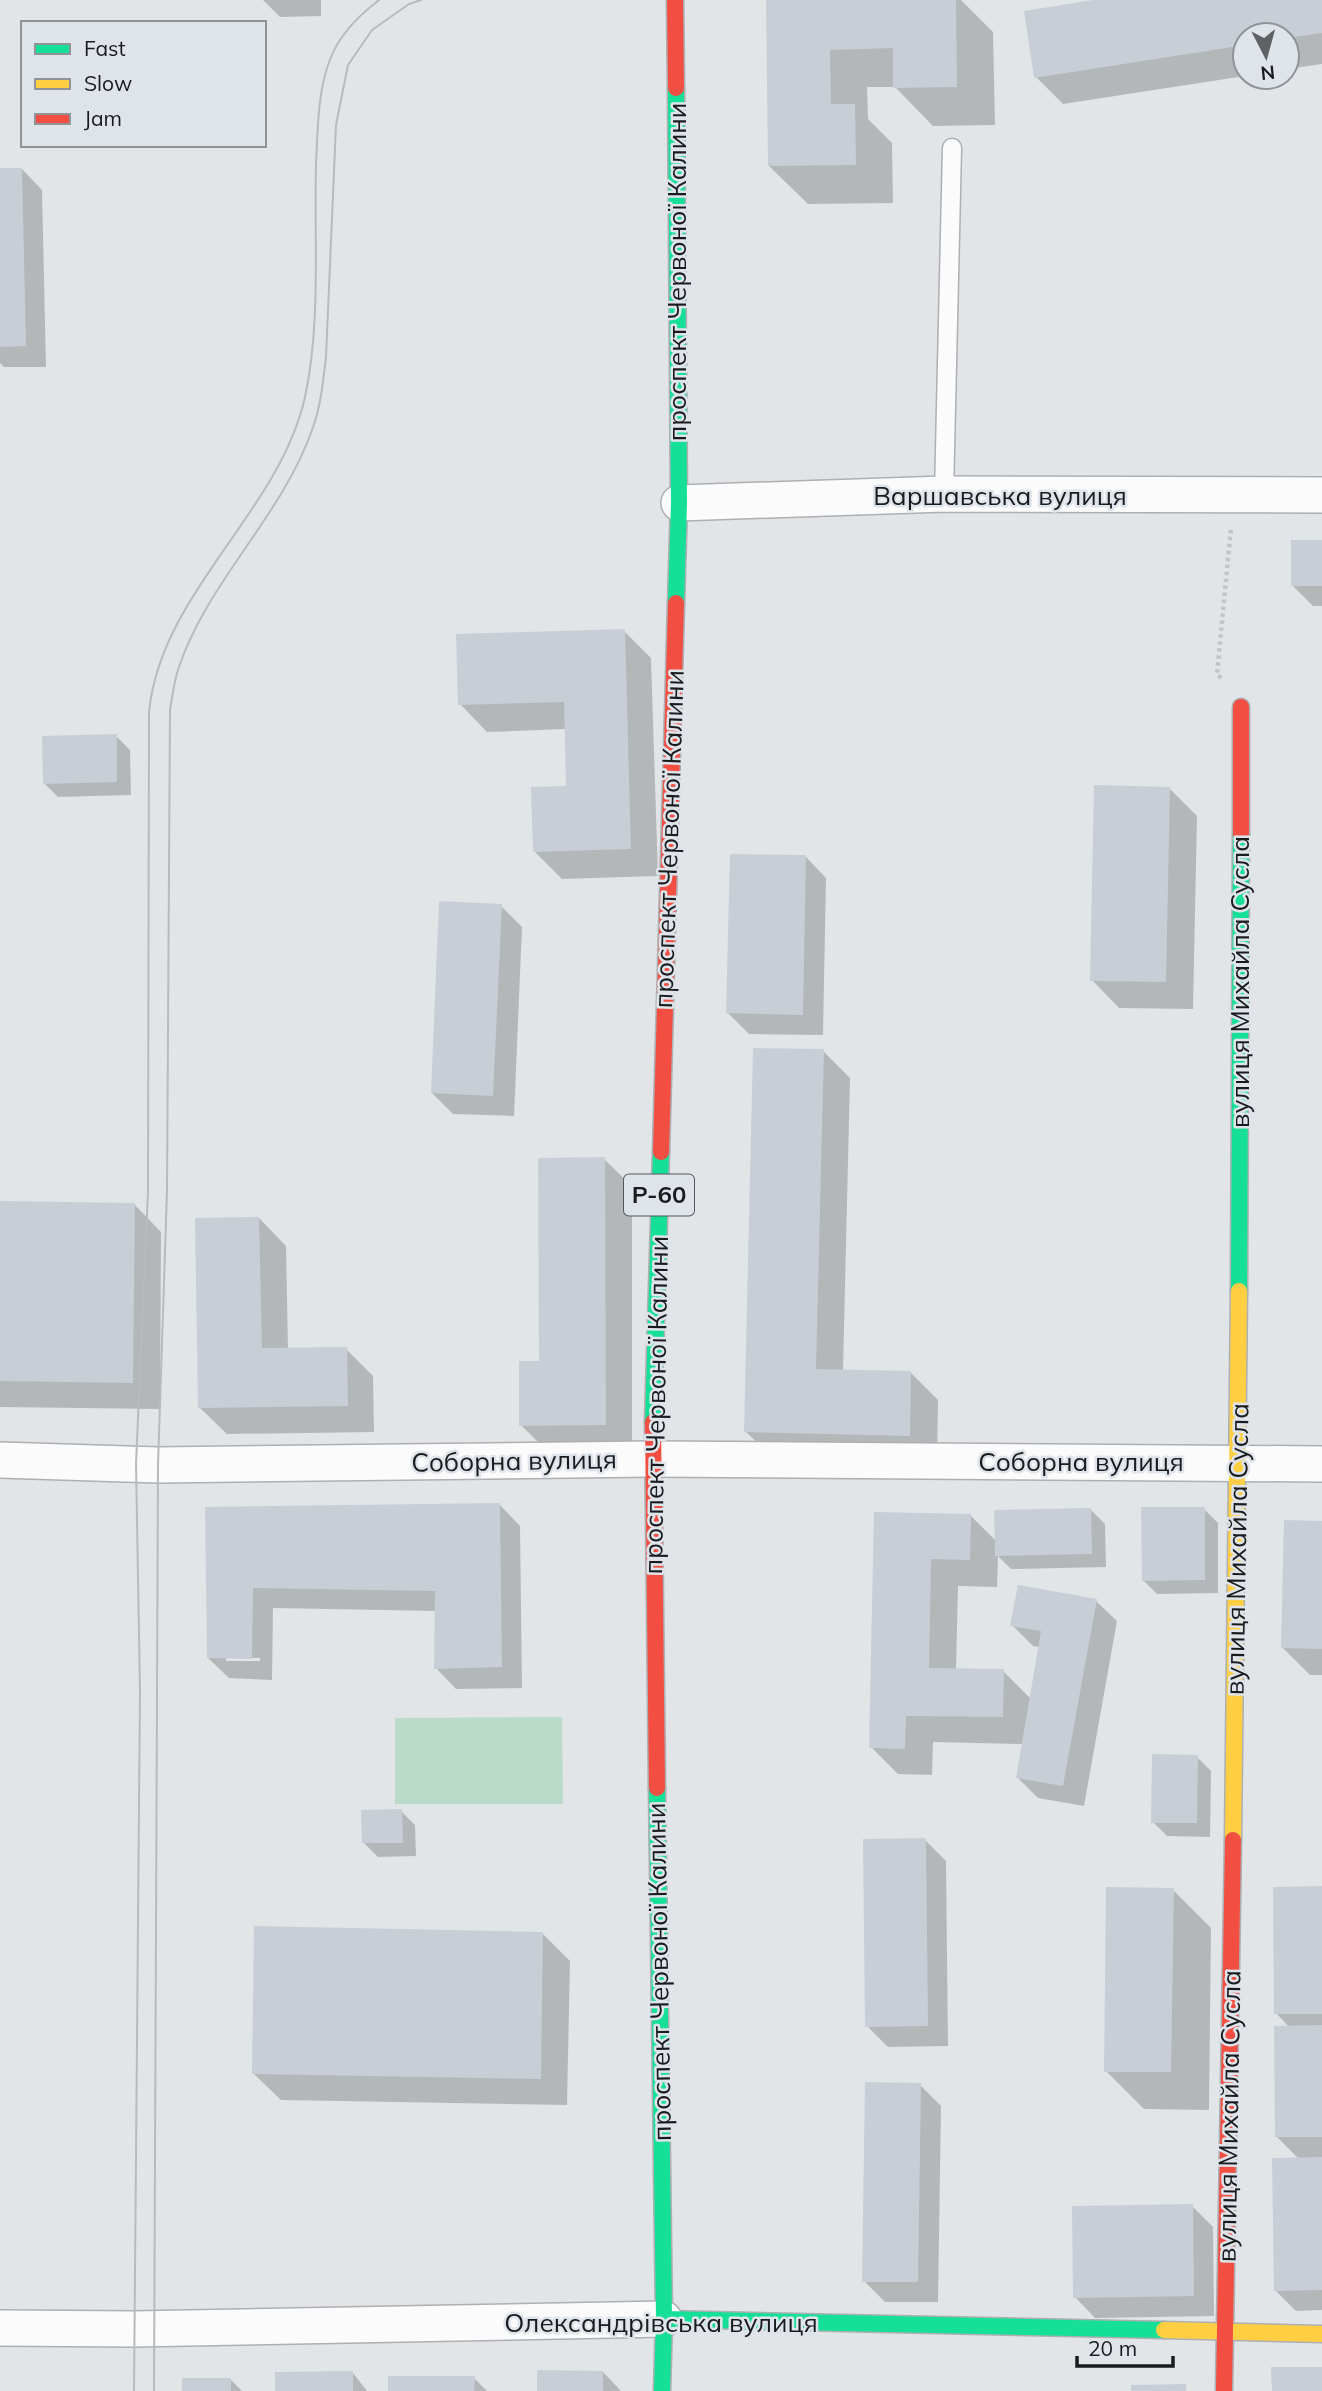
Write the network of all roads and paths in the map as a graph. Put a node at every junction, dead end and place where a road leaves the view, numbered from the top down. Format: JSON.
{"nodes":[{"id":1,"x":675,"y":0,"type":"edge"},
{"id":2,"x":952,"y":148,"type":"dead end"},
{"id":3,"x":944,"y":494,"type":"junction"},
{"id":4,"x":1322,"y":495,"type":"edge"},
{"id":5,"x":1234,"y":496,"type":"junction"},
{"id":6,"x":679,"y":503,"type":"junction"},
{"id":7,"x":1241,"y":707,"type":"joint"},
{"id":8,"x":652,"y":1459,"type":"junction"},
{"id":9,"x":0,"y":1460,"type":"edge"},
{"id":10,"x":1239,"y":1463,"type":"junction"},
{"id":11,"x":1322,"y":1464,"type":"edge"},
{"id":12,"x":664,"y":2319,"type":"junction"},
{"id":13,"x":0,"y":2328,"type":"edge"},
{"id":14,"x":1226,"y":2333,"type":"junction"},
{"id":15,"x":1322,"y":2334,"type":"edge"},
{"id":16,"x":662,"y":2391,"type":"edge"},
{"id":17,"x":1224,"y":2391,"type":"edge"}],
"edges":[{"from":1,"to":6,"type":"main road","name":"проспект Червоної Калини","number":"Р-60"},
{"from":2,"to":3,"type":"lane"},
{"from":3,"to":5,"type":"street","name":"Варшавська вулиця"},
{"from":3,"to":6,"type":"street","name":"Варшавська вулиця"},
{"from":4,"to":5,"type":"street","name":"Варшавська вулиця"},
{"from":5,"to":7,"type":"path"},
{"from":6,"to":8,"type":"main road","name":"проспект Червоної Калини","number":"Р-60"},
{"from":7,"to":10,"type":"main road","name":"вулиця Михайла Сусла"},
{"from":8,"to":9,"type":"street","name":"Соборна вулиця"},
{"from":8,"to":10,"type":"street","name":"Соборна вулиця"},
{"from":8,"to":12,"type":"main road","name":"проспект Червоної Калини","number":"Р-60"},
{"from":10,"to":11,"type":"street","name":"Соборна вулиця"},
{"from":10,"to":14,"type":"main road","name":"вулиця Михайла Сусла"},
{"from":12,"to":13,"type":"street","name":"Олександрівська вулиця"},
{"from":12,"to":14,"type":"main road","name":"Олександрівська вулиця"},
{"from":12,"to":16,"type":"main road","name":"проспект Червоної Калини","number":"Р-60"},
{"from":14,"to":15,"type":"main road","name":"Олександрівська вулиця"},
{"from":14,"to":17,"type":"main road","name":"вулиця Михайла Сусла"}]}
